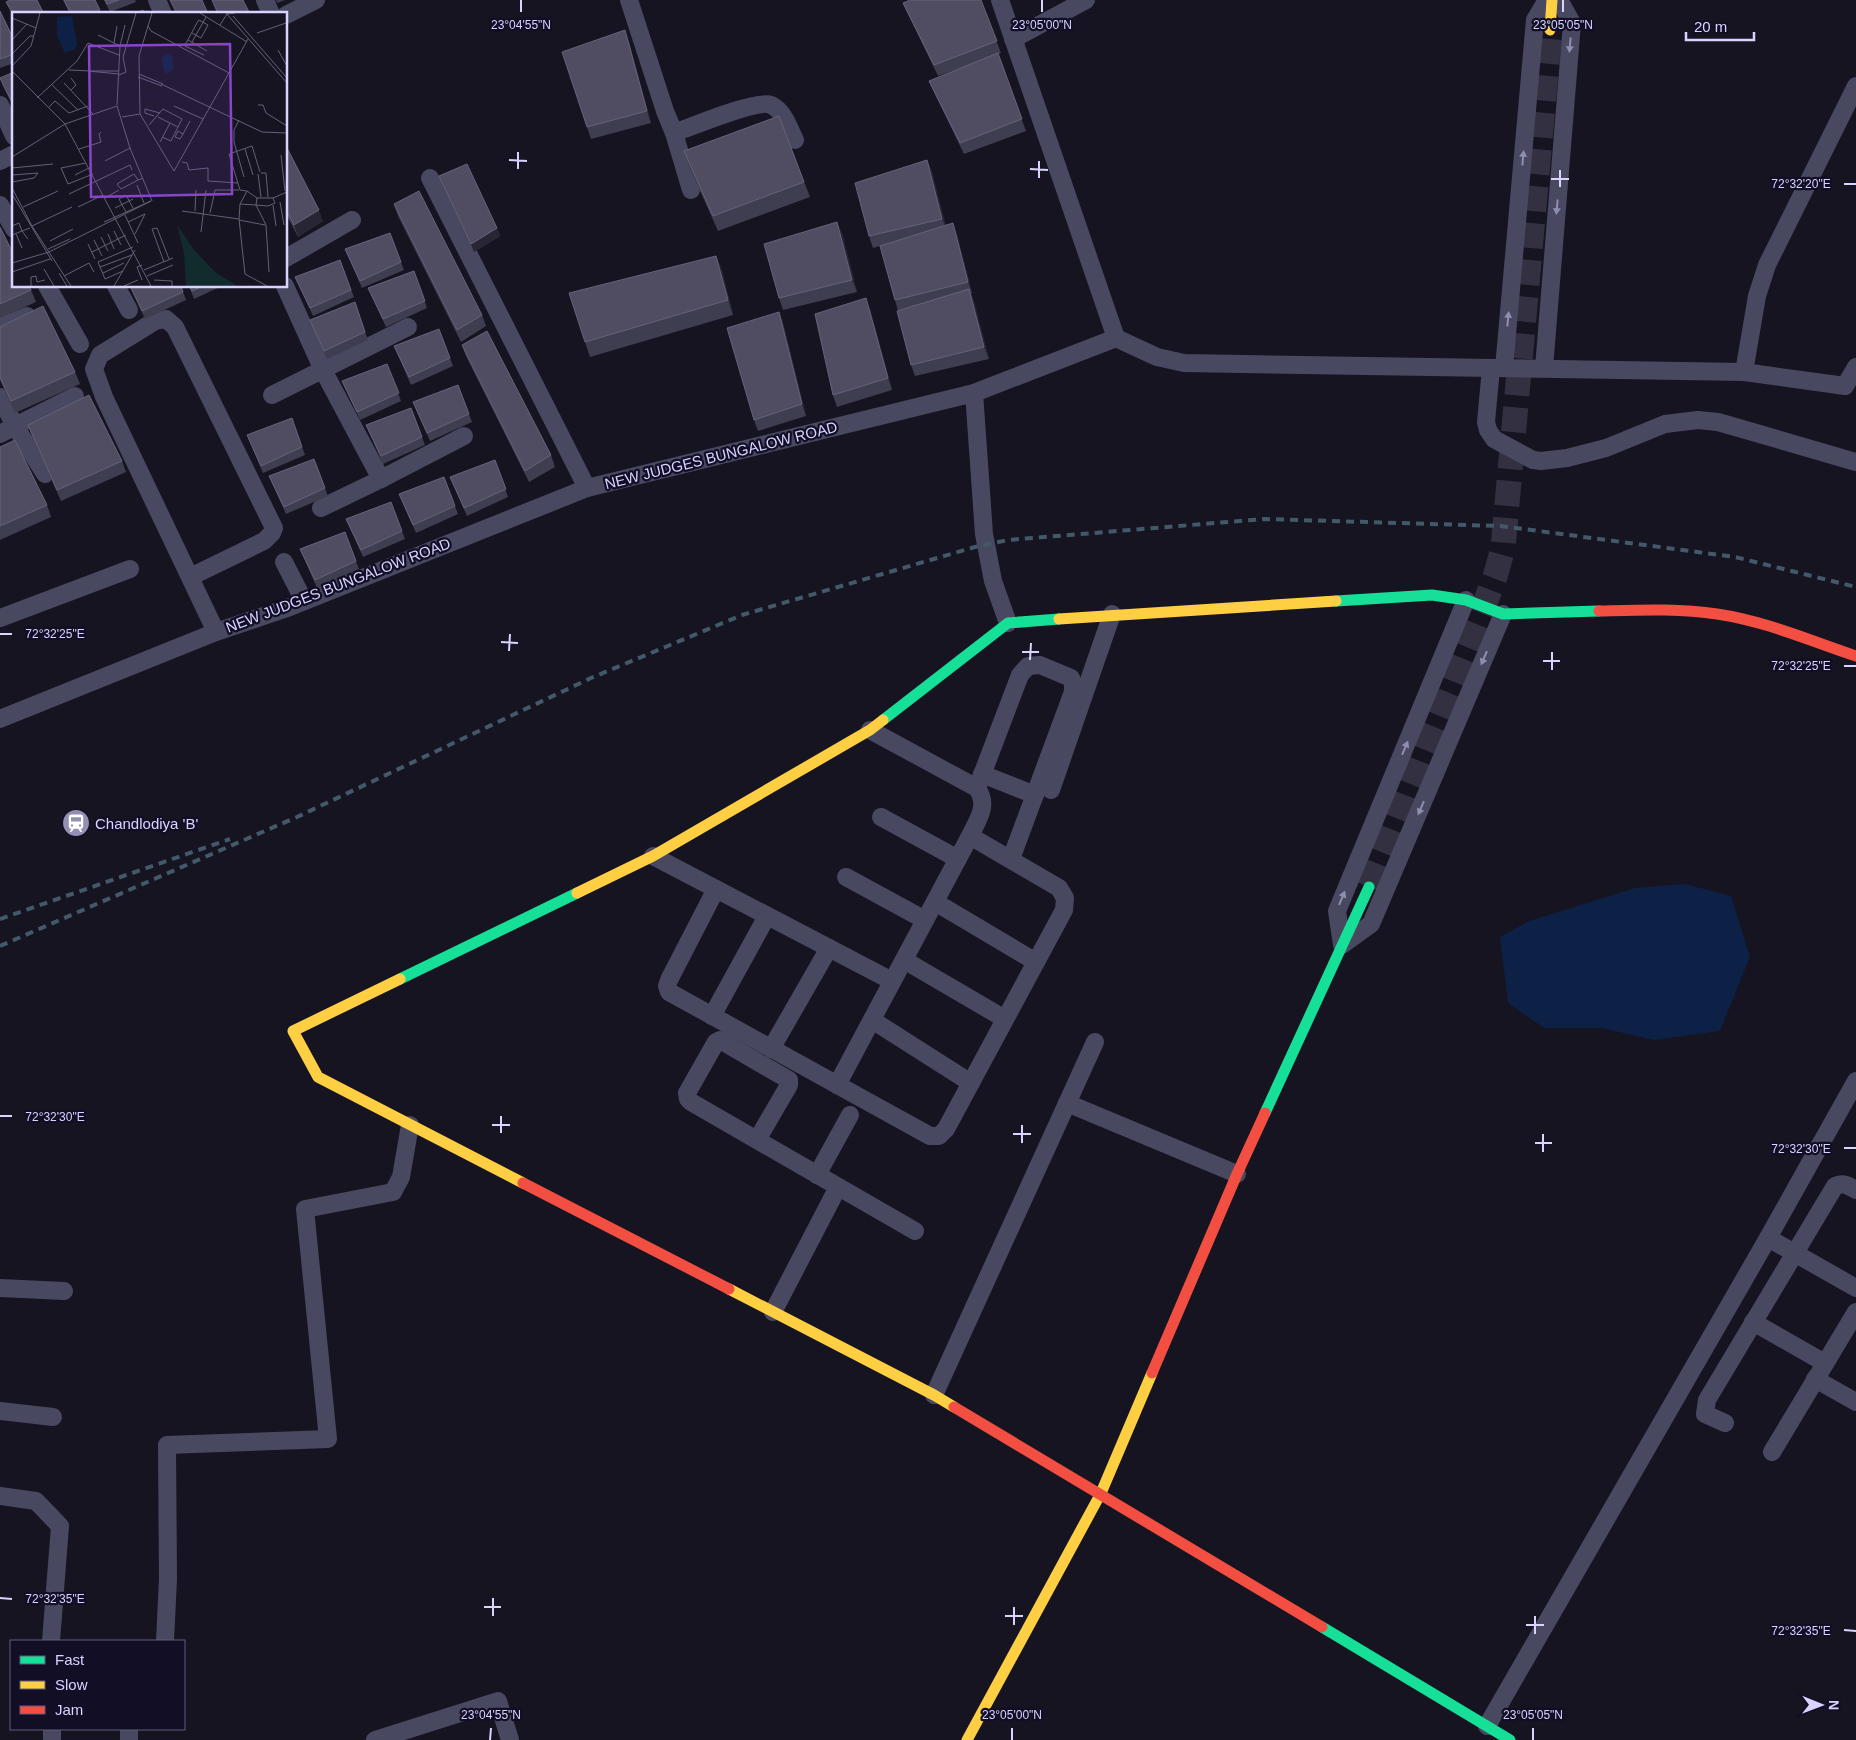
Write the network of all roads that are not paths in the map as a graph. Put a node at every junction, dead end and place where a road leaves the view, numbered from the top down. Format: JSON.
{"nodes":[{"id":1,"x":157,"y":0,"type":"edge"},
{"id":2,"x":265,"y":0,"type":"edge"},
{"id":3,"x":316,"y":0,"type":"edge"},
{"id":4,"x":629,"y":0,"type":"edge"},
{"id":5,"x":1000,"y":0,"type":"edge"},
{"id":6,"x":1086,"y":0,"type":"edge"},
{"id":7,"x":1547,"y":0,"type":"edge"},
{"id":8,"x":1552,"y":0,"type":"edge"},
{"id":9,"x":1559,"y":0,"type":"edge"},
{"id":10,"x":162,"y":12,"type":"edge"},
{"id":11,"x":270,"y":12,"type":"edge"},
{"id":12,"x":288,"y":14,"type":"edge"},
{"id":13,"x":1550,"y":30,"type":"tunnel mouth"},
{"id":14,"x":1013,"y":39,"type":"junction"},
{"id":15,"x":1856,"y":86,"type":"edge"},
{"id":16,"x":0,"y":105,"type":"edge"},
{"id":17,"x":12,"y":132,"type":"edge"},
{"id":18,"x":674,"y":133,"type":"junction"},
{"id":19,"x":795,"y":140,"type":"dead end"},
{"id":20,"x":12,"y":155,"type":"edge"},
{"id":21,"x":0,"y":161,"type":"edge"},
{"id":22,"x":430,"y":178,"type":"dead end"},
{"id":23,"x":691,"y":190,"type":"edge"},
{"id":24,"x":0,"y":205,"type":"edge"},
{"id":25,"x":352,"y":220,"type":"dead end"},
{"id":26,"x":12,"y":226,"type":"edge"},
{"id":27,"x":288,"y":257,"type":"edge"},
{"id":28,"x":48,"y":288,"type":"edge"},
{"id":29,"x":117,"y":288,"type":"edge"},
{"id":30,"x":286,"y":288,"type":"edge"},
{"id":31,"x":129,"y":310,"type":"dead end"},
{"id":32,"x":30,"y":314,"type":"edge"},
{"id":33,"x":0,"y":327,"type":"edge"},
{"id":34,"x":408,"y":327,"type":"dead end"},
{"id":35,"x":1116,"y":338,"type":"junction"},
{"id":36,"x":80,"y":344,"type":"dead end"},
{"id":37,"x":1856,"y":367,"type":"edge"},
{"id":38,"x":1498,"y":368,"type":"junction"},
{"id":39,"x":1544,"y":368,"type":"junction"},
{"id":40,"x":323,"y":370,"type":"junction"},
{"id":41,"x":1744,"y":372,"type":"junction"},
{"id":42,"x":1850,"y":387,"type":"edge"},
{"id":43,"x":974,"y":394,"type":"junction"},
{"id":44,"x":74,"y":396,"type":"dead end"},
{"id":45,"x":272,"y":396,"type":"dead end"},
{"id":46,"x":0,"y":397,"type":"edge"},
{"id":47,"x":8,"y":430,"type":"edge"},
{"id":48,"x":464,"y":436,"type":"dead end"},
{"id":49,"x":1856,"y":462,"type":"edge"},
{"id":50,"x":45,"y":474,"type":"edge"},
{"id":51,"x":381,"y":479,"type":"junction"},
{"id":52,"x":587,"y":488,"type":"junction"},
{"id":53,"x":321,"y":508,"type":"dead end"},
{"id":54,"x":284,"y":562,"type":"dead end"},
{"id":55,"x":130,"y":569,"type":"dead end"},
{"id":56,"x":190,"y":577,"type":"junction"},
{"id":57,"x":1466,"y":600,"type":"junction"},
{"id":58,"x":304,"y":601,"type":"junction"},
{"id":59,"x":1112,"y":614,"type":"junction"},
{"id":60,"x":1503,"y":614,"type":"junction"},
{"id":61,"x":0,"y":618,"type":"edge"},
{"id":62,"x":1008,"y":623,"type":"junction"},
{"id":63,"x":216,"y":632,"type":"junction"},
{"id":64,"x":1856,"y":656,"type":"edge"},
{"id":65,"x":0,"y":720,"type":"edge"},
{"id":66,"x":870,"y":730,"type":"junction"},
{"id":67,"x":980,"y":781,"type":"junction"},
{"id":68,"x":1043,"y":793,"type":"junction"},
{"id":69,"x":881,"y":817,"type":"dead end"},
{"id":70,"x":970,"y":836,"type":"junction"},
{"id":71,"x":653,"y":856,"type":"junction"},
{"id":72,"x":958,"y":859,"type":"junction"},
{"id":73,"x":1011,"y":860,"type":"junction"},
{"id":74,"x":846,"y":877,"type":"dead end"},
{"id":75,"x":1369,"y":887,"type":"tunnel mouth"},
{"id":76,"x":716,"y":889,"type":"junction"},
{"id":77,"x":934,"y":902,"type":"junction"},
{"id":78,"x":767,"y":916,"type":"junction"},
{"id":79,"x":925,"y":920,"type":"junction"},
{"id":80,"x":1342,"y":945,"type":"junction"},
{"id":81,"x":829,"y":948,"type":"junction"},
{"id":82,"x":904,"y":960,"type":"junction"},
{"id":83,"x":1036,"y":962,"type":"junction"},
{"id":84,"x":892,"y":981,"type":"junction"},
{"id":85,"x":712,"y":1016,"type":"junction"},
{"id":86,"x":1005,"y":1019,"type":"junction"},
{"id":87,"x":872,"y":1020,"type":"junction"},
{"id":88,"x":1095,"y":1042,"type":"dead end"},
{"id":89,"x":771,"y":1049,"type":"junction"},
{"id":90,"x":1856,"y":1082,"type":"edge"},
{"id":91,"x":971,"y":1083,"type":"junction"},
{"id":92,"x":837,"y":1085,"type":"junction"},
{"id":93,"x":1067,"y":1104,"type":"junction"},
{"id":94,"x":850,"y":1115,"type":"dead end"},
{"id":95,"x":410,"y":1125,"type":"junction"},
{"id":96,"x":757,"y":1140,"type":"junction"},
{"id":97,"x":1237,"y":1174,"type":"junction"},
{"id":98,"x":817,"y":1175,"type":"junction"},
{"id":99,"x":838,"y":1187,"type":"junction"},
{"id":100,"x":1856,"y":1190,"type":"edge"},
{"id":101,"x":915,"y":1231,"type":"dead end"},
{"id":102,"x":1768,"y":1238,"type":"junction"},
{"id":103,"x":1794,"y":1253,"type":"junction"},
{"id":104,"x":0,"y":1288,"type":"edge"},
{"id":105,"x":1856,"y":1288,"type":"edge"},
{"id":106,"x":64,"y":1291,"type":"dead end"},
{"id":107,"x":773,"y":1312,"type":"junction"},
{"id":108,"x":1856,"y":1312,"type":"edge"},
{"id":109,"x":1753,"y":1322,"type":"junction"},
{"id":110,"x":1825,"y":1363,"type":"junction"},
{"id":111,"x":1815,"y":1379,"type":"junction"},
{"id":112,"x":934,"y":1395,"type":"junction"},
{"id":113,"x":1856,"y":1402,"type":"edge"},
{"id":114,"x":0,"y":1411,"type":"edge"},
{"id":115,"x":53,"y":1417,"type":"dead end"},
{"id":116,"x":1724,"y":1423,"type":"dead end"},
{"id":117,"x":1772,"y":1452,"type":"dead end"},
{"id":118,"x":1101,"y":1493,"type":"junction"},
{"id":119,"x":0,"y":1496,"type":"edge"},
{"id":120,"x":51,"y":1640,"type":"edge"},
{"id":121,"x":166,"y":1640,"type":"edge"},
{"id":122,"x":1486,"y":1726,"type":"junction"},
{"id":123,"x":375,"y":1740,"type":"edge"},
{"id":124,"x":510,"y":1740,"type":"edge"},
{"id":125,"x":967,"y":1740,"type":"edge"},
{"id":126,"x":1510,"y":1740,"type":"edge"}],
"edges":[{"from":1,"to":10,"type":"street"},
{"from":2,"to":11,"type":"street"},
{"from":3,"to":12,"type":"street"},
{"from":4,"to":18,"type":"street"},
{"from":5,"to":14,"type":"street"},
{"from":6,"to":14,"type":"street"},
{"from":38,"to":7,"type":"street","one_way":true},
{"from":8,"to":13,"type":"street"},
{"from":9,"to":39,"type":"street","one_way":true},
{"from":14,"to":35,"type":"street"},
{"from":15,"to":41,"type":"street"},
{"from":16,"to":17,"type":"street"},
{"from":18,"to":19,"type":"street"},
{"from":18,"to":23,"type":"street"},
{"from":20,"to":21,"type":"street"},
{"from":22,"to":52,"type":"street"},
{"from":24,"to":26,"type":"street"},
{"from":25,"to":27,"type":"street"},
{"from":28,"to":36,"type":"street"},
{"from":29,"to":31,"type":"street"},
{"from":30,"to":40,"type":"street"},
{"from":32,"to":33,"type":"street"},
{"from":34,"to":40,"type":"street"},
{"from":35,"to":38,"type":"street"},
{"from":35,"to":43,"type":"street","name":"NEW JUDGES BUNGALOW ROAD"},
{"from":37,"to":42,"type":"street"},
{"from":38,"to":39,"type":"street"},
{"from":38,"to":49,"type":"street"},
{"from":39,"to":41,"type":"street"},
{"from":40,"to":45,"type":"street"},
{"from":40,"to":51,"type":"street"},
{"from":41,"to":42,"type":"street"},
{"from":43,"to":52,"type":"street","name":"NEW JUDGES BUNGALOW ROAD"},
{"from":43,"to":62,"type":"street"},
{"from":44,"to":47,"type":"street"},
{"from":46,"to":47,"type":"street"},
{"from":47,"to":50,"type":"street"},
{"from":48,"to":51,"type":"street"},
{"from":51,"to":53,"type":"street"},
{"from":52,"to":58,"type":"street","name":"NEW JUDGES BUNGALOW ROAD"},
{"from":54,"to":58,"type":"street"},
{"from":55,"to":61,"type":"street"},
{"from":56,"to":56,"type":"street"},
{"from":56,"to":63,"type":"street"},
{"from":57,"to":59,"type":"street"},
{"from":57,"to":60,"type":"street"},
{"from":80,"to":57,"type":"street","one_way":true},
{"from":58,"to":63,"type":"street","name":"NEW JUDGES BUNGALOW ROAD"},
{"from":59,"to":62,"type":"street"},
{"from":59,"to":68,"type":"street"},
{"from":60,"to":64,"type":"street"},
{"from":60,"to":80,"type":"street","one_way":true},
{"from":62,"to":66,"type":"street"},
{"from":63,"to":65,"type":"street","name":"NEW JUDGES BUNGALOW ROAD"},
{"from":66,"to":67,"type":"street"},
{"from":66,"to":71,"type":"street"},
{"from":67,"to":68,"type":"street"},
{"from":67,"to":68,"type":"street"},
{"from":67,"to":70,"type":"street"},
{"from":68,"to":73,"type":"street"},
{"from":69,"to":72,"type":"street"},
{"from":70,"to":72,"type":"street"},
{"from":70,"to":73,"type":"street"},
{"from":71,"to":76,"type":"street"},
{"from":71,"to":95,"type":"street"},
{"from":72,"to":77,"type":"street"},
{"from":73,"to":83,"type":"street"},
{"from":74,"to":79,"type":"street"},
{"from":75,"to":80,"type":"street"},
{"from":76,"to":78,"type":"street"},
{"from":76,"to":85,"type":"street"},
{"from":77,"to":79,"type":"street"},
{"from":77,"to":83,"type":"street"},
{"from":78,"to":81,"type":"street"},
{"from":78,"to":85,"type":"street"},
{"from":79,"to":82,"type":"street"},
{"from":80,"to":97,"type":"street"},
{"from":81,"to":84,"type":"street"},
{"from":81,"to":89,"type":"street"},
{"from":82,"to":84,"type":"street"},
{"from":82,"to":86,"type":"street"},
{"from":83,"to":86,"type":"street"},
{"from":84,"to":87,"type":"street"},
{"from":85,"to":89,"type":"street"},
{"from":86,"to":91,"type":"street"},
{"from":87,"to":91,"type":"street"},
{"from":87,"to":92,"type":"street"},
{"from":88,"to":93,"type":"street"},
{"from":89,"to":92,"type":"street"},
{"from":90,"to":102,"type":"street"},
{"from":91,"to":92,"type":"street"},
{"from":93,"to":97,"type":"street"},
{"from":93,"to":112,"type":"street"},
{"from":94,"to":98,"type":"street"},
{"from":95,"to":107,"type":"street"},
{"from":95,"to":121,"type":"street"},
{"from":96,"to":96,"type":"street"},
{"from":96,"to":98,"type":"street"},
{"from":97,"to":118,"type":"street"},
{"from":98,"to":99,"type":"street"},
{"from":99,"to":101,"type":"street"},
{"from":99,"to":107,"type":"street"},
{"from":100,"to":103,"type":"street"},
{"from":102,"to":103,"type":"street"},
{"from":102,"to":122,"type":"street"},
{"from":103,"to":105,"type":"street"},
{"from":103,"to":109,"type":"street"},
{"from":104,"to":106,"type":"street"},
{"from":107,"to":112,"type":"street"},
{"from":108,"to":110,"type":"street"},
{"from":109,"to":110,"type":"street"},
{"from":109,"to":116,"type":"street"},
{"from":110,"to":111,"type":"street"},
{"from":111,"to":113,"type":"street"},
{"from":111,"to":117,"type":"street"},
{"from":112,"to":118,"type":"street"},
{"from":114,"to":115,"type":"street"},
{"from":118,"to":122,"type":"street"},
{"from":118,"to":125,"type":"street"},
{"from":119,"to":120,"type":"street"},
{"from":122,"to":126,"type":"street"},
{"from":123,"to":124,"type":"street"}]}
